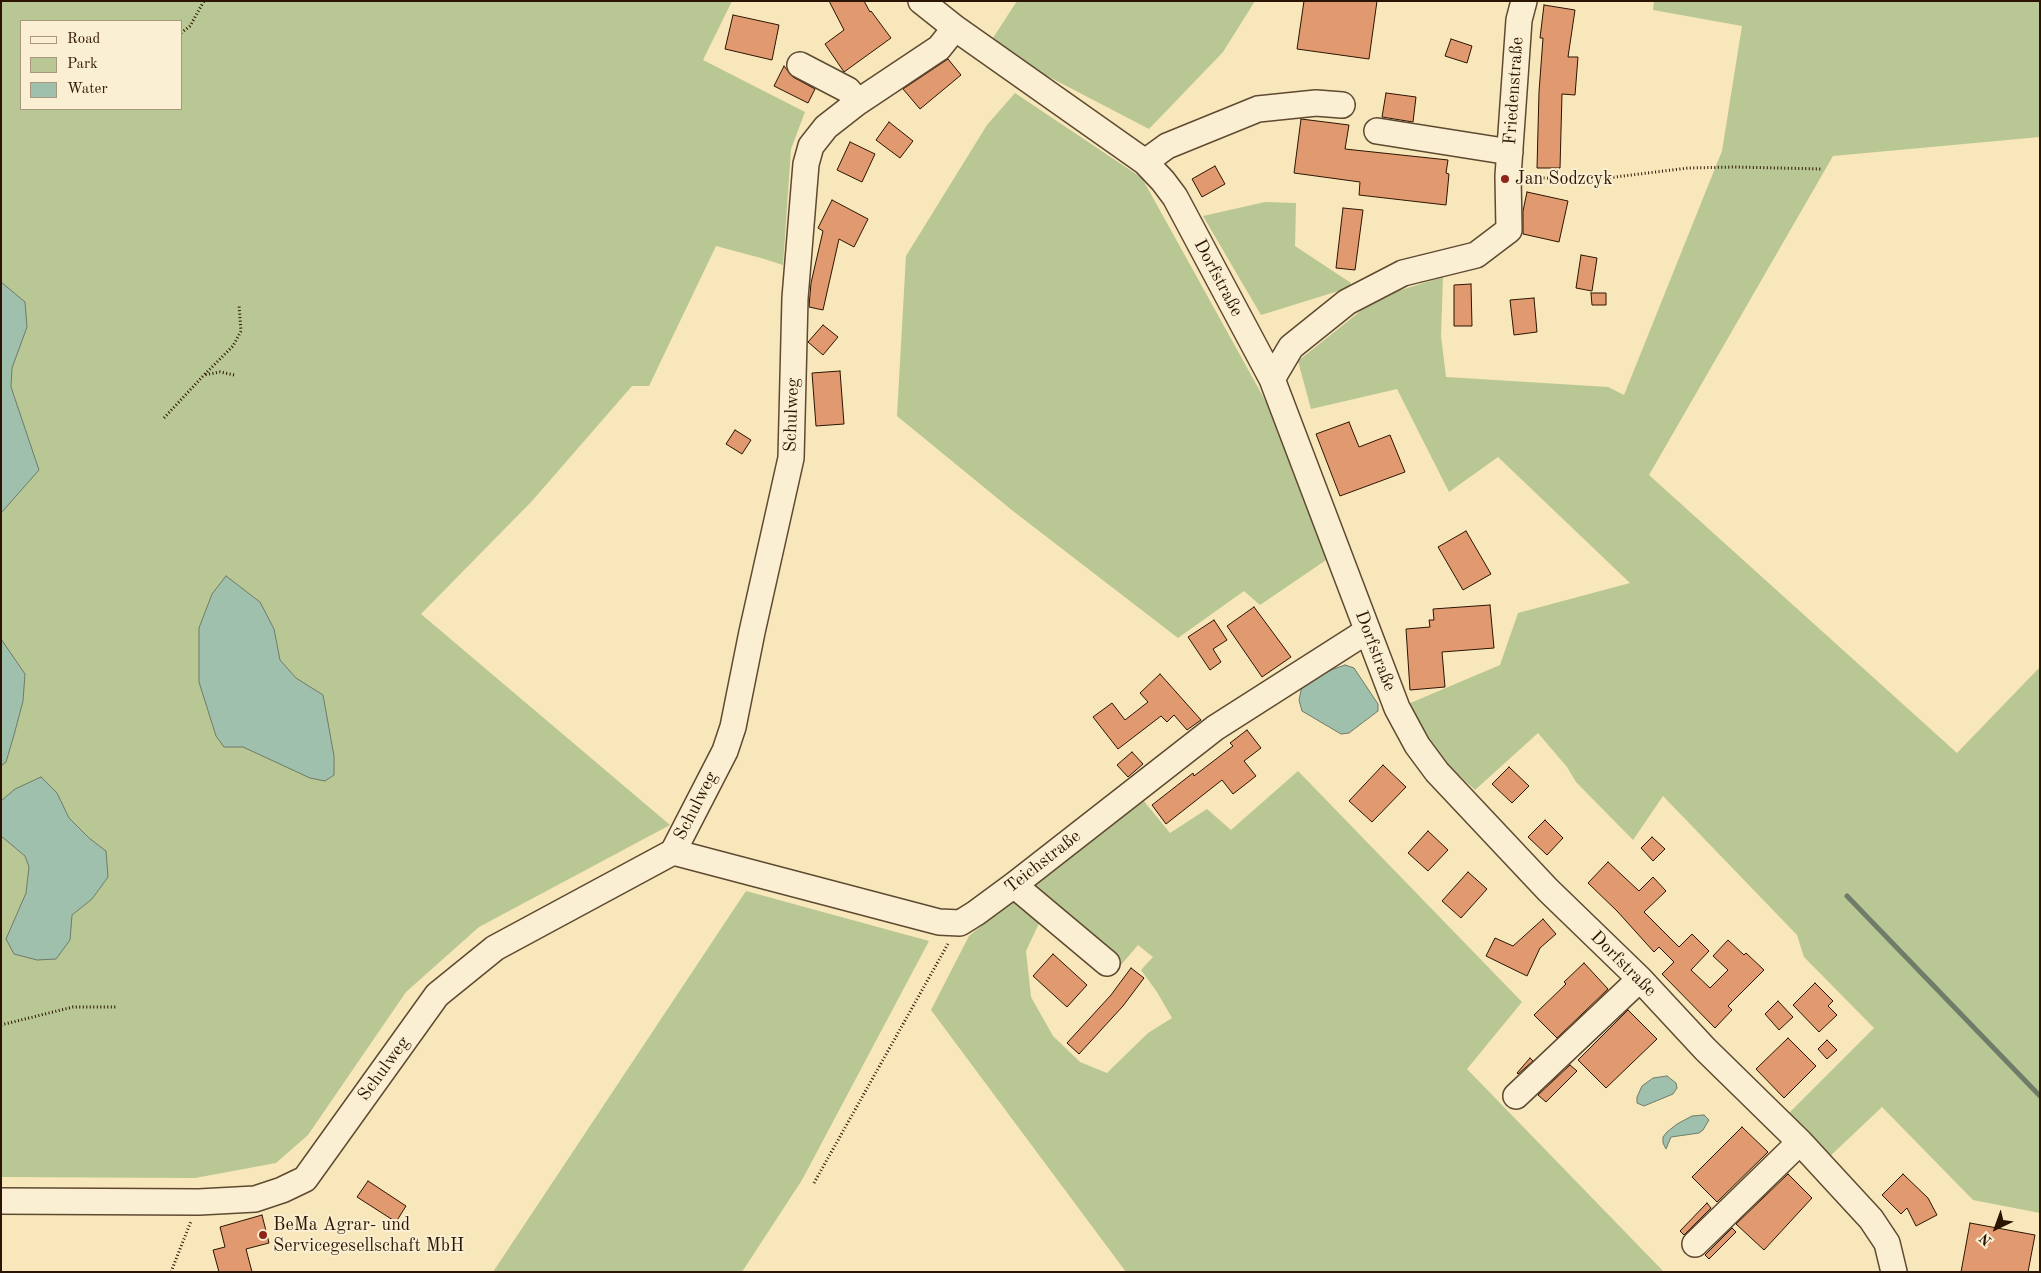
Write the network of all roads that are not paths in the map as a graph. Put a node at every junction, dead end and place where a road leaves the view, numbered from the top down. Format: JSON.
{"nodes":[{"id":1,"x":921,"y":1,"type":"edge"},
{"id":2,"x":1524,"y":1,"type":"edge"},
{"id":3,"x":955,"y":28,"type":"junction"},
{"id":4,"x":800,"y":65,"type":"dead end"},
{"id":5,"x":858,"y":102,"type":"junction"},
{"id":6,"x":1342,"y":105,"type":"dead end"},
{"id":7,"x":1377,"y":131,"type":"dead end"},
{"id":8,"x":1145,"y":162,"type":"junction"},
{"id":9,"x":1509,"y":164,"type":"junction"},
{"id":10,"x":1253,"y":344,"type":"junction"},
{"id":11,"x":1291,"y":347,"type":"junction"},
{"id":12,"x":1272,"y":379,"type":"junction"},
{"id":13,"x":1367,"y":631,"type":"junction"},
{"id":14,"x":672,"y":852,"type":"junction"},
{"id":15,"x":1014,"y":885,"type":"junction"},
{"id":16,"x":1107,"y":963,"type":"dead end"},
{"id":17,"x":1640,"y":979,"type":"junction"},
{"id":18,"x":1516,"y":1096,"type":"dead end"},
{"id":19,"x":1800,"y":1142,"type":"junction"},
{"id":20,"x":1,"y":1200,"type":"edge"},
{"id":21,"x":1695,"y":1244,"type":"dead end"},
{"id":22,"x":1894,"y":1272,"type":"edge"}],
"edges":[{"from":1,"to":3,"type":"street","name":"Dorfstraße"},
{"from":2,"to":9,"type":"street","name":"Friedenstraße"},
{"from":3,"to":5,"type":"street","name":"Schulweg"},
{"from":3,"to":8,"type":"street","name":"Dorfstraße"},
{"from":4,"to":5,"type":"street"},
{"from":5,"to":14,"type":"street","name":"Schulweg"},
{"from":6,"to":8,"type":"street"},
{"from":7,"to":9,"type":"street"},
{"from":8,"to":10,"type":"street","name":"Dorfstraße"},
{"from":9,"to":11,"type":"street","name":"Friedenstraße"},
{"from":10,"to":11,"type":"street"},
{"from":10,"to":12,"type":"street","name":"Dorfstraße"},
{"from":11,"to":12,"type":"street","name":"Friedenstraße"},
{"from":12,"to":13,"type":"street","name":"Dorfstraße"},
{"from":13,"to":15,"type":"street","name":"Teichstraße"},
{"from":13,"to":17,"type":"street","name":"Dorfstraße"},
{"from":14,"to":15,"type":"street","name":"Teichstraße"},
{"from":14,"to":20,"type":"street","name":"Schulweg"},
{"from":15,"to":16,"type":"street"},
{"from":17,"to":18,"type":"street"},
{"from":17,"to":19,"type":"street","name":"Dorfstraße"},
{"from":19,"to":21,"type":"street"},
{"from":19,"to":22,"type":"street","name":"Dorfstraße"}]}
